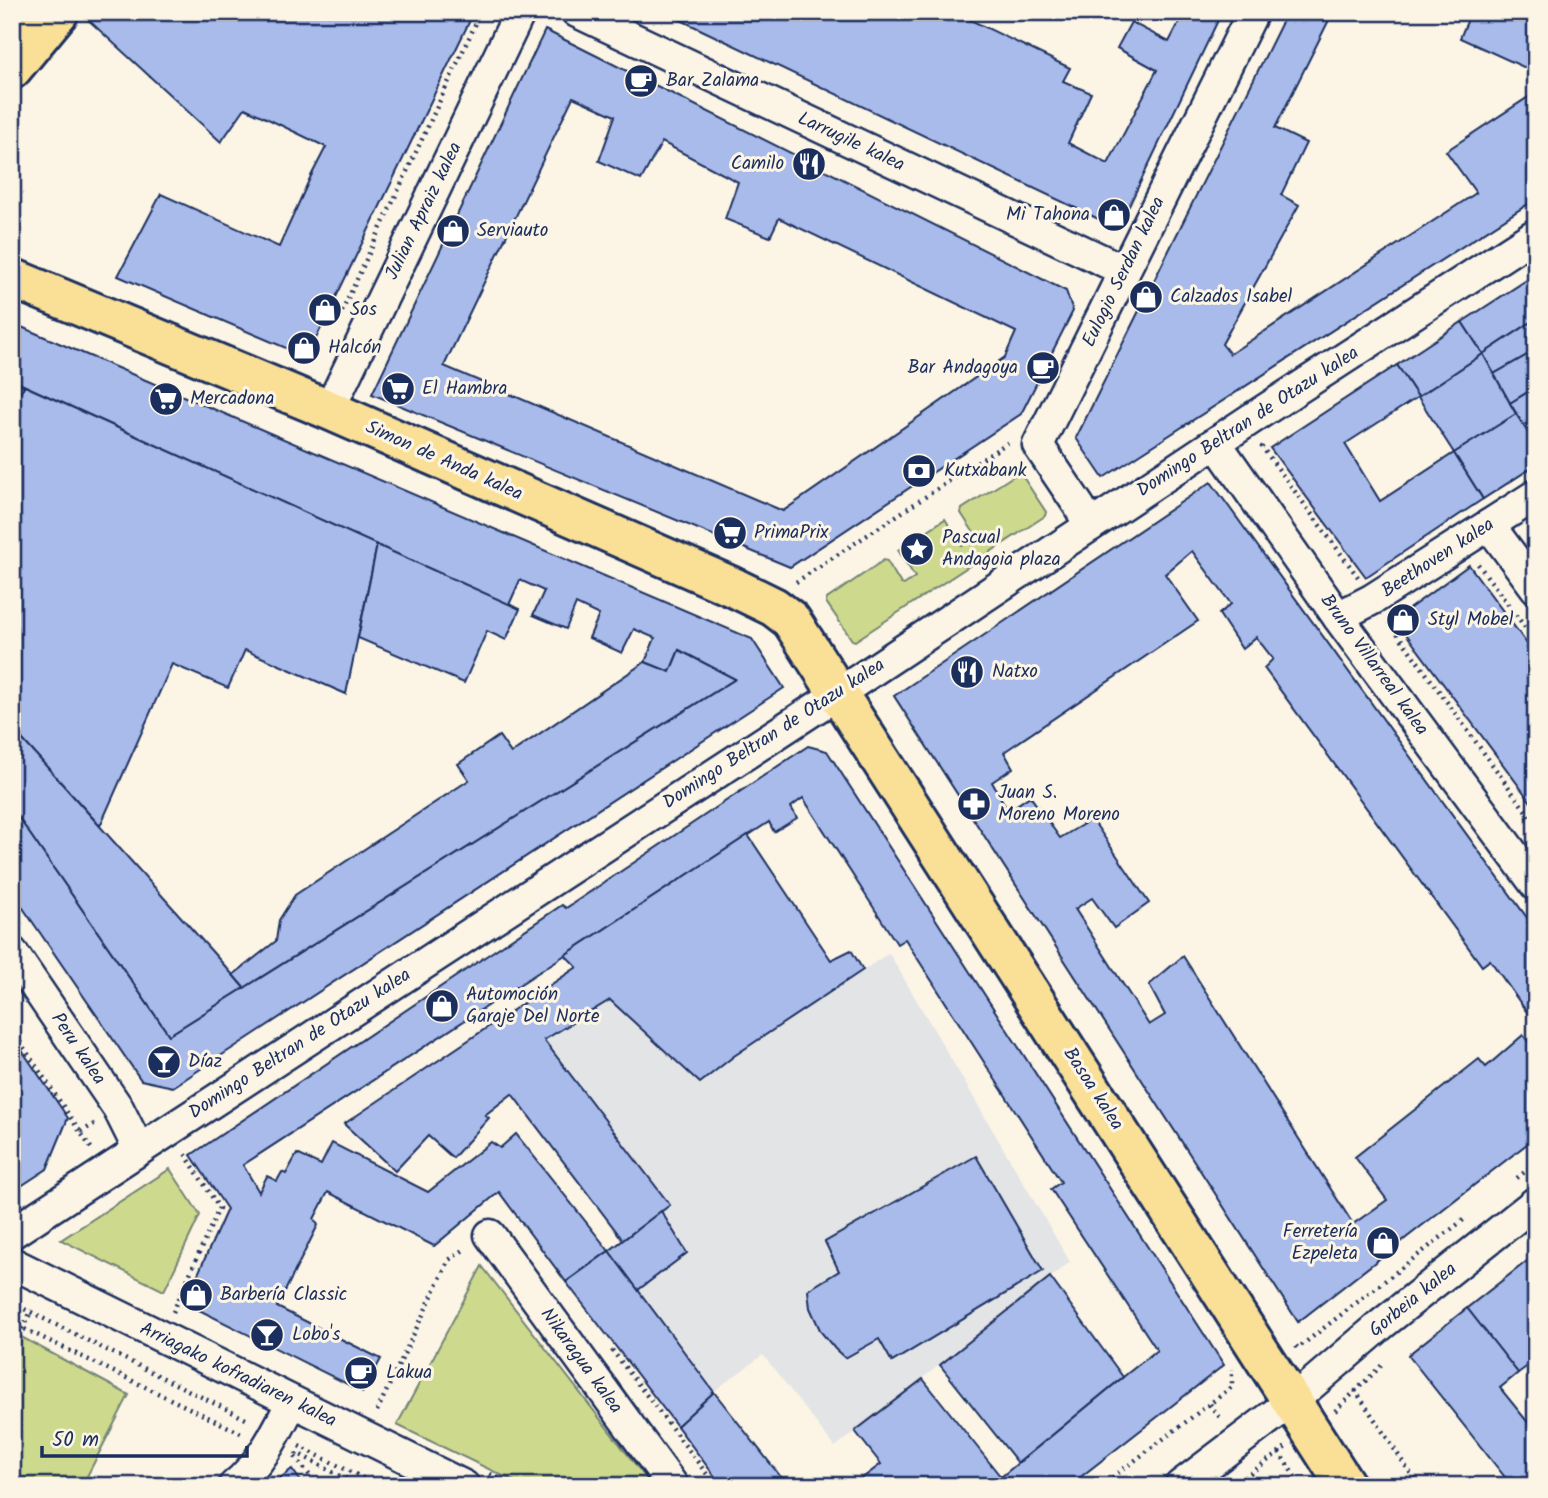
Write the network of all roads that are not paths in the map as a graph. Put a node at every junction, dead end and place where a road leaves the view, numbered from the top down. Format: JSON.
{"nodes":[{"id":1,"x":59,"y":12,"type":"edge"},
{"id":2,"x":520,"y":12,"type":"edge"},
{"id":3,"x":577,"y":12,"type":"edge"},
{"id":4,"x":1253,"y":12,"type":"edge"},
{"id":5,"x":12,"y":69,"type":"edge"},
{"id":6,"x":1536,"y":234,"type":"edge"},
{"id":7,"x":1125,"y":271,"type":"junction"},
{"id":8,"x":12,"y":278,"type":"edge"},
{"id":9,"x":329,"y":410,"type":"junction"},
{"id":10,"x":1216,"y":443,"type":"junction"},
{"id":11,"x":1536,"y":495,"type":"edge"},
{"id":12,"x":1489,"y":525,"type":"junction"},
{"id":13,"x":1090,"y":526,"type":"junction"},
{"id":14,"x":1536,"y":587,"type":"edge"},
{"id":15,"x":1338,"y":617,"type":"junction"},
{"id":16,"x":839,"y":693,"type":"junction"},
{"id":17,"x":1536,"y":885,"type":"edge"},
{"id":18,"x":12,"y":952,"type":"edge"},
{"id":19,"x":139,"y":1150,"type":"junction"},
{"id":20,"x":1536,"y":1202,"type":"edge"},
{"id":21,"x":12,"y":1233,"type":"edge"},
{"id":22,"x":490,"y":1236,"type":"road end"},
{"id":23,"x":12,"y":1263,"type":"edge"},
{"id":24,"x":1292,"y":1401,"type":"junction"},
{"id":25,"x":292,"y":1402,"type":"junction"},
{"id":26,"x":472,"y":1477,"type":"edge"},
{"id":27,"x":234,"y":1486,"type":"edge"},
{"id":28,"x":673,"y":1486,"type":"edge"},
{"id":29,"x":1180,"y":1486,"type":"edge"},
{"id":30,"x":1346,"y":1486,"type":"edge"}],
"edges":[{"from":1,"to":5,"type":"main road"},
{"from":2,"to":9,"type":"street","name":"Julian Apraiz kalea"},
{"from":3,"to":7,"type":"street","name":"Larrugile kalea"},
{"from":4,"to":7,"type":"street","name":"Eulogio Serdan kalea"},
{"from":6,"to":10,"type":"street","name":"Domingo Beltran de Otazu kalea"},
{"from":7,"to":13,"type":"street","name":"Eulogio Serdan kalea"},
{"from":8,"to":9,"type":"main road","name":"Simon de Anda kalea"},
{"from":9,"to":16,"type":"main road","name":"Simon de Anda kalea"},
{"from":10,"to":13,"type":"street","name":"Domingo Beltran de Otazu kalea"},
{"from":10,"to":15,"type":"street","name":"Bruno Villarreal kalea"},
{"from":11,"to":12,"type":"street","name":"Beethoven kalea"},
{"from":12,"to":14,"type":"street"},
{"from":12,"to":15,"type":"street","name":"Beethoven kalea"},
{"from":13,"to":16,"type":"street","name":"Domingo Beltran de Otazu kalea"},
{"from":15,"to":17,"type":"street","name":"Bruno Villarreal kalea"},
{"from":16,"to":19,"type":"street","name":"Domingo Beltran de Otazu kalea"},
{"from":16,"to":24,"type":"main road","name":"Basoa kalea"},
{"from":18,"to":19,"type":"street","name":"Peru kalea"},
{"from":19,"to":21,"type":"street","name":"Domingo Beltran de Otazu kalea"},
{"from":20,"to":24,"type":"street","name":"Gorbeia kalea"},
{"from":22,"to":28,"type":"street","name":"Nikaragua kalea"},
{"from":23,"to":25,"type":"street","name":"Arriagako kofradiaren kalea"},
{"from":24,"to":29,"type":"street","name":"Gorbeia kalea"},
{"from":24,"to":30,"type":"main road","name":"Basoa kalea"},
{"from":25,"to":26,"type":"street","name":"Arriagako kofradiaren kalea"},
{"from":25,"to":27,"type":"street"}]}
